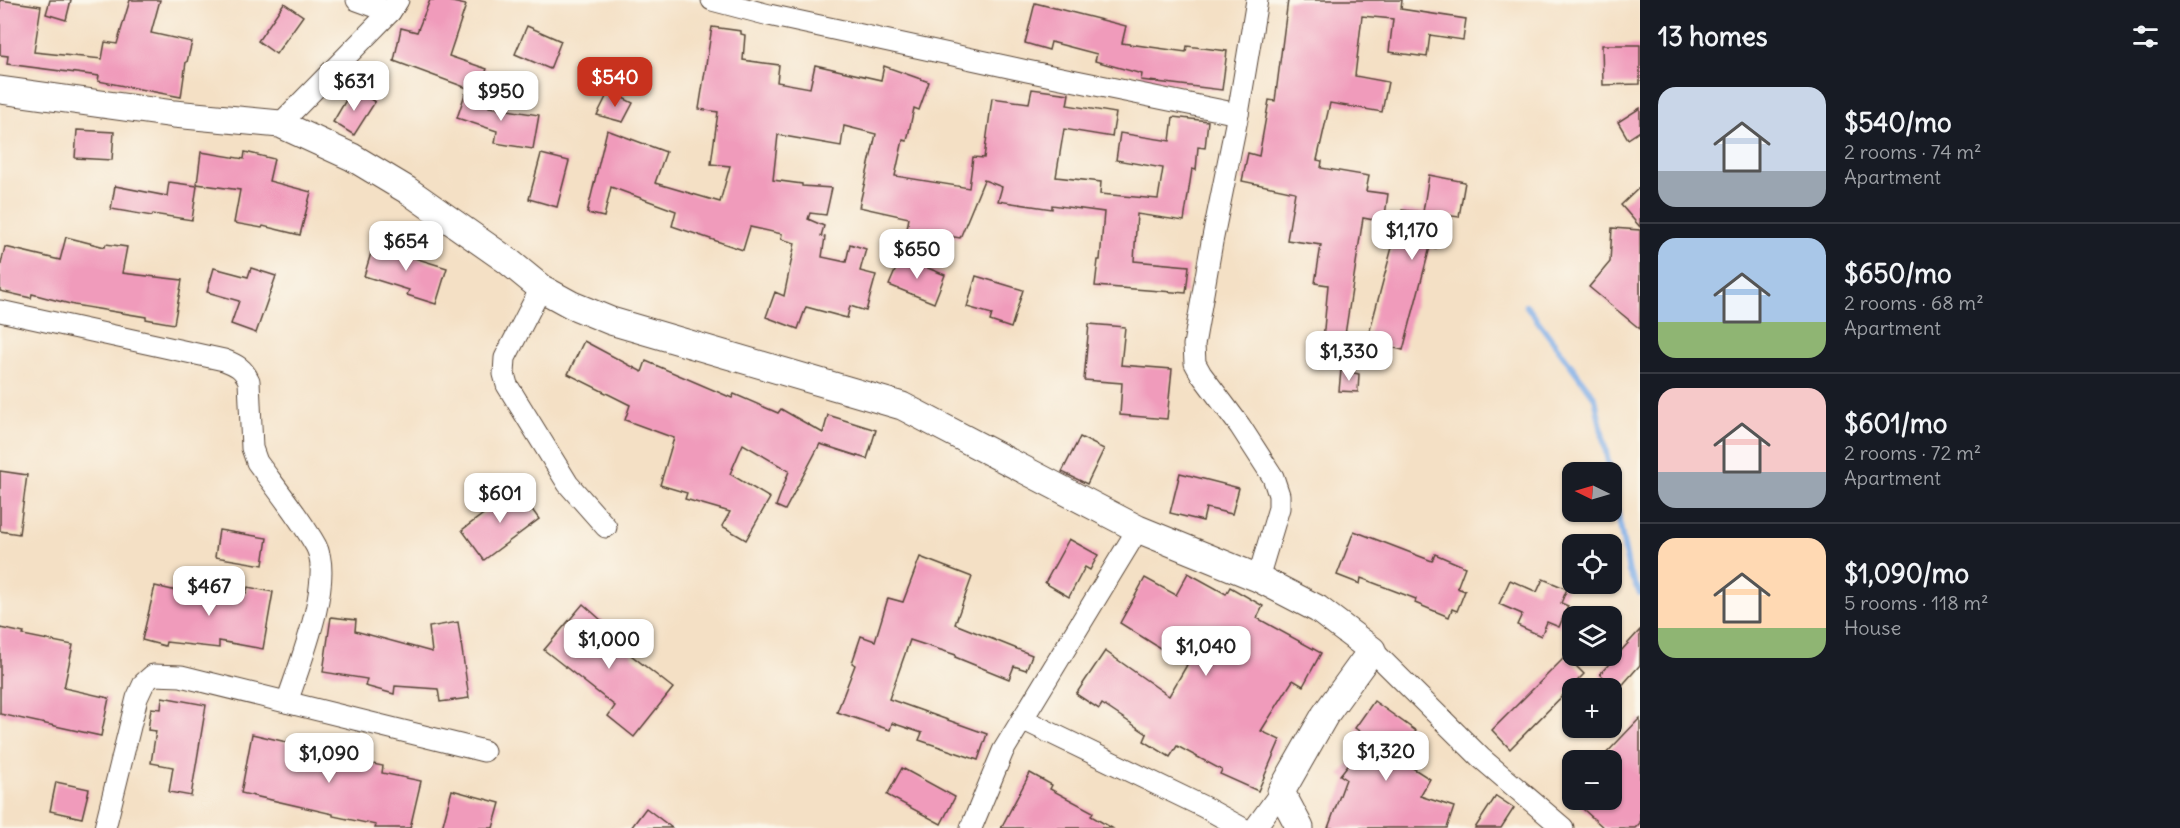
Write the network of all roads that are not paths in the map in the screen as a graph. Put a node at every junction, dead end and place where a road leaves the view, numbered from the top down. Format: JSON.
{"nodes":[{"id":1,"x":357,"y":0,"type":"edge"},
{"id":2,"x":712,"y":0,"type":"edge"},
{"id":3,"x":1257,"y":0,"type":"edge"},
{"id":4,"x":394,"y":6,"type":"edge"},
{"id":5,"x":0,"y":90,"type":"edge"},
{"id":6,"x":1239,"y":114,"type":"junction"},
{"id":7,"x":280,"y":124,"type":"junction"},
{"id":8,"x":541,"y":288,"type":"junction"},
{"id":9,"x":0,"y":311,"type":"edge"},
{"id":10,"x":606,"y":527,"type":"dead end"},
{"id":11,"x":1138,"y":529,"type":"junction"},
{"id":12,"x":1258,"y":578,"type":"junction"},
{"id":13,"x":1372,"y":650,"type":"junction"},
{"id":14,"x":287,"y":702,"type":"junction"},
{"id":15,"x":1022,"y":719,"type":"junction"},
{"id":16,"x":484,"y":751,"type":"dead end"},
{"id":17,"x":1281,"y":792,"type":"junction"},
{"id":18,"x":105,"y":828,"type":"edge"},
{"id":19,"x":971,"y":828,"type":"edge"},
{"id":20,"x":1242,"y":828,"type":"edge"},
{"id":21,"x":1255,"y":828,"type":"edge"},
{"id":22,"x":1300,"y":828,"type":"edge"},
{"id":23,"x":1563,"y":828,"type":"edge"}],
"edges":[{"from":1,"to":4,"type":"street"},
{"from":2,"to":6,"type":"street"},
{"from":3,"to":6,"type":"street"},
{"from":4,"to":7,"type":"street"},
{"from":5,"to":7,"type":"street"},
{"from":6,"to":12,"type":"street"},
{"from":7,"to":8,"type":"street"},
{"from":8,"to":10,"type":"street"},
{"from":8,"to":11,"type":"street"},
{"from":9,"to":14,"type":"street"},
{"from":11,"to":12,"type":"street"},
{"from":11,"to":15,"type":"street"},
{"from":12,"to":13,"type":"street"},
{"from":13,"to":17,"type":"street"},
{"from":13,"to":23,"type":"street"},
{"from":14,"to":16,"type":"street"},
{"from":14,"to":18,"type":"street"},
{"from":15,"to":19,"type":"street"},
{"from":15,"to":20,"type":"street"},
{"from":17,"to":21,"type":"street"},
{"from":17,"to":22,"type":"street"}]}
